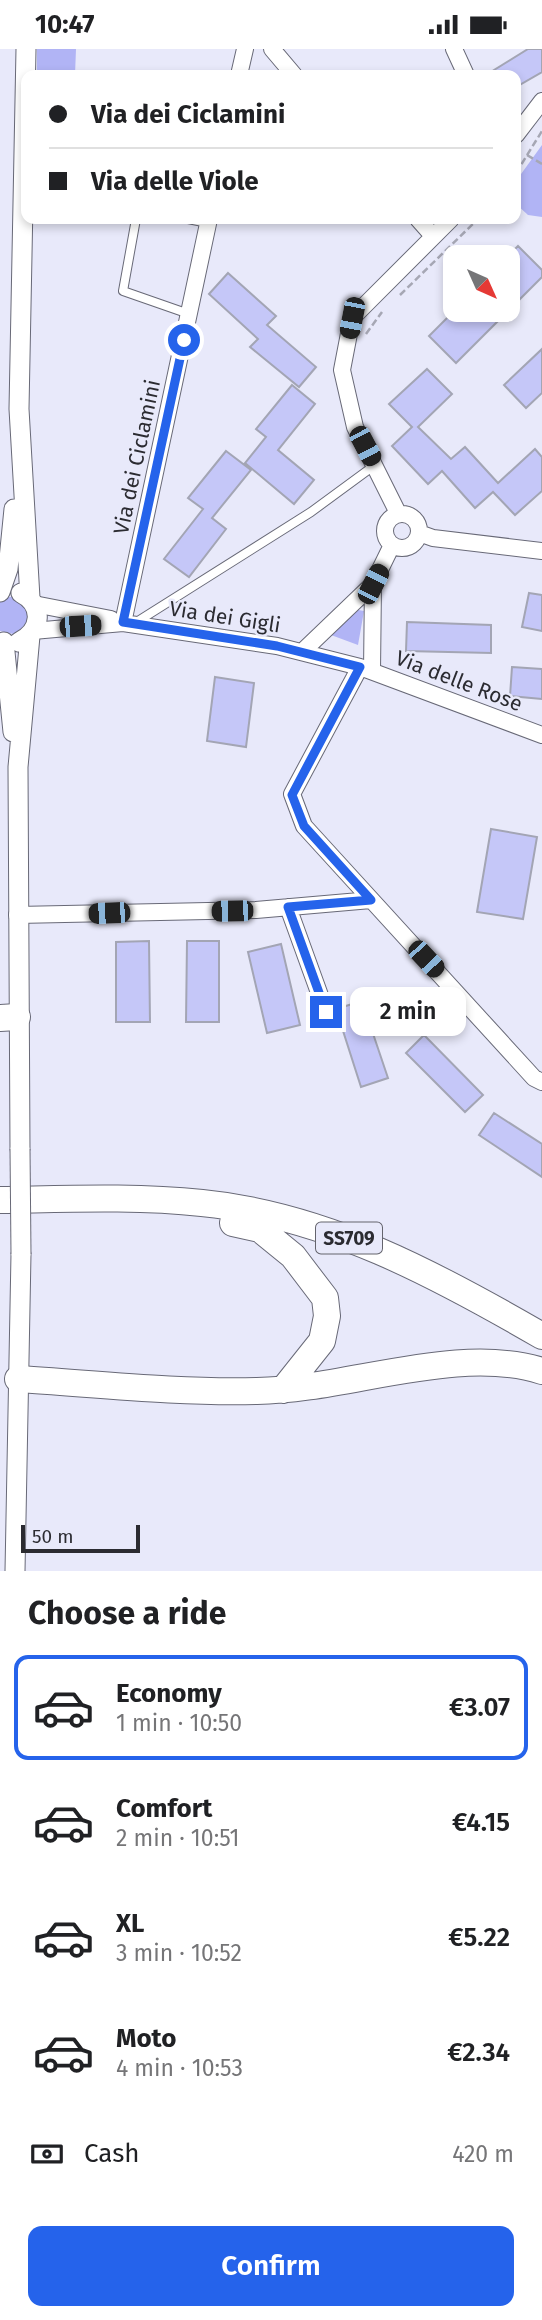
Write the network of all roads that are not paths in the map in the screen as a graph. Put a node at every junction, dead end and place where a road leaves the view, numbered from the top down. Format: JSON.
{"nodes":[{"id":1,"x":26,"y":49,"type":"edge"},
{"id":2,"x":245,"y":49,"type":"edge"},
{"id":3,"x":272,"y":49,"type":"edge"},
{"id":4,"x":454,"y":49,"type":"edge"},
{"id":5,"x":26,"y":70,"type":"edge"},
{"id":6,"x":240,"y":70,"type":"edge"},
{"id":7,"x":290,"y":70,"type":"edge"},
{"id":8,"x":464,"y":70,"type":"edge"},
{"id":9,"x":542,"y":101,"type":"edge"},
{"id":10,"x":521,"y":128,"type":"edge"},
{"id":11,"x":23,"y":224,"type":"edge"},
{"id":12,"x":135,"y":224,"type":"edge"},
{"id":13,"x":208,"y":224,"type":"edge"},
{"id":14,"x":422,"y":224,"type":"edge"},
{"id":15,"x":446,"y":224,"type":"edge"},
{"id":16,"x":433,"y":236,"type":"junction"},
{"id":17,"x":189,"y":314,"type":"junction"},
{"id":18,"x":20,"y":456,"type":"junction"},
{"id":19,"x":375,"y":465,"type":"junction"},
{"id":20,"x":398,"y":513,"type":"junction"},
{"id":21,"x":419,"y":533,"type":"junction"},
{"id":22,"x":392,"y":545,"type":"junction"},
{"id":23,"x":542,"y":551,"type":"edge"},
{"id":24,"x":373,"y":584,"type":"junction"},
{"id":25,"x":0,"y":593,"type":"edge"},
{"id":26,"x":32,"y":601,"type":"junction"},
{"id":27,"x":129,"y":623,"type":"junction"},
{"id":28,"x":32,"y":634,"type":"junction"},
{"id":29,"x":2,"y":641,"type":"edge"},
{"id":30,"x":302,"y":652,"type":"junction"},
{"id":31,"x":366,"y":669,"type":"junction"},
{"id":32,"x":542,"y":735,"type":"edge"},
{"id":33,"x":18,"y":767,"type":"junction"},
{"id":34,"x":371,"y":900,"type":"junction"},
{"id":35,"x":288,"y":907,"type":"junction"},
{"id":36,"x":17,"y":915,"type":"junction"},
{"id":37,"x":326,"y":1012,"type":"dead end"},
{"id":38,"x":8,"y":1018,"type":"edge"},
{"id":39,"x":542,"y":1082,"type":"edge"},
{"id":40,"x":136,"y":1199,"type":"junction"},
{"id":41,"x":0,"y":1200,"type":"edge"},
{"id":42,"x":542,"y":1336,"type":"edge"},
{"id":43,"x":542,"y":1371,"type":"edge"},
{"id":44,"x":18,"y":1379,"type":"junction"},
{"id":45,"x":283,"y":1390,"type":"junction"},
{"id":46,"x":15,"y":1571,"type":"edge"}],
"edges":[{"from":1,"to":5,"type":"street"},
{"from":2,"to":6,"type":"street"},
{"from":3,"to":7,"type":"street"},
{"from":4,"to":8,"type":"street"},
{"from":9,"to":10,"type":"street"},
{"from":11,"to":18,"type":"street"},
{"from":12,"to":17,"type":"lane"},
{"from":13,"to":17,"type":"street","name":"Via dei Ciclamini"},
{"from":14,"to":16,"type":"street"},
{"from":15,"to":16,"type":"street"},
{"from":16,"to":19,"type":"street"},
{"from":17,"to":27,"type":"street","name":"Via dei Ciclamini"},
{"from":18,"to":25,"type":"street"},
{"from":18,"to":26,"type":"street"},
{"from":19,"to":20,"type":"street"},
{"from":19,"to":27,"type":"lane"},
{"from":20,"to":21,"type":"street"},
{"from":20,"to":22,"type":"street"},
{"from":21,"to":22,"type":"street"},
{"from":21,"to":23,"type":"street"},
{"from":22,"to":24,"type":"street"},
{"from":24,"to":30,"type":"street"},
{"from":24,"to":31,"type":"street"},
{"from":25,"to":26,"type":"street"},
{"from":26,"to":27,"type":"street","name":"Via dei Gigli"},
{"from":26,"to":28,"type":"street"},
{"from":27,"to":28,"type":"street","name":"Via dei Gigli"},
{"from":27,"to":30,"type":"street","name":"Via dei Gigli"},
{"from":28,"to":29,"type":"street"},
{"from":28,"to":33,"type":"street"},
{"from":29,"to":33,"type":"street"},
{"from":30,"to":31,"type":"street","name":"Via dei Gigli"},
{"from":31,"to":32,"type":"street","name":"Via delle Rose"},
{"from":31,"to":34,"type":"street"},
{"from":33,"to":36,"type":"street"},
{"from":34,"to":35,"type":"street"},
{"from":34,"to":39,"type":"street"},
{"from":35,"to":36,"type":"street"},
{"from":35,"to":37,"type":"street"},
{"from":36,"to":38,"type":"street"},
{"from":38,"to":44,"type":"street","bridge":true},
{"from":40,"to":41,"type":"highway","number":"SS709"},
{"from":40,"to":42,"type":"highway","number":"SS709"},
{"from":40,"to":45,"type":"highway"},
{"from":43,"to":45,"type":"highway"},
{"from":44,"to":45,"type":"highway"},
{"from":44,"to":46,"type":"street"}]}
